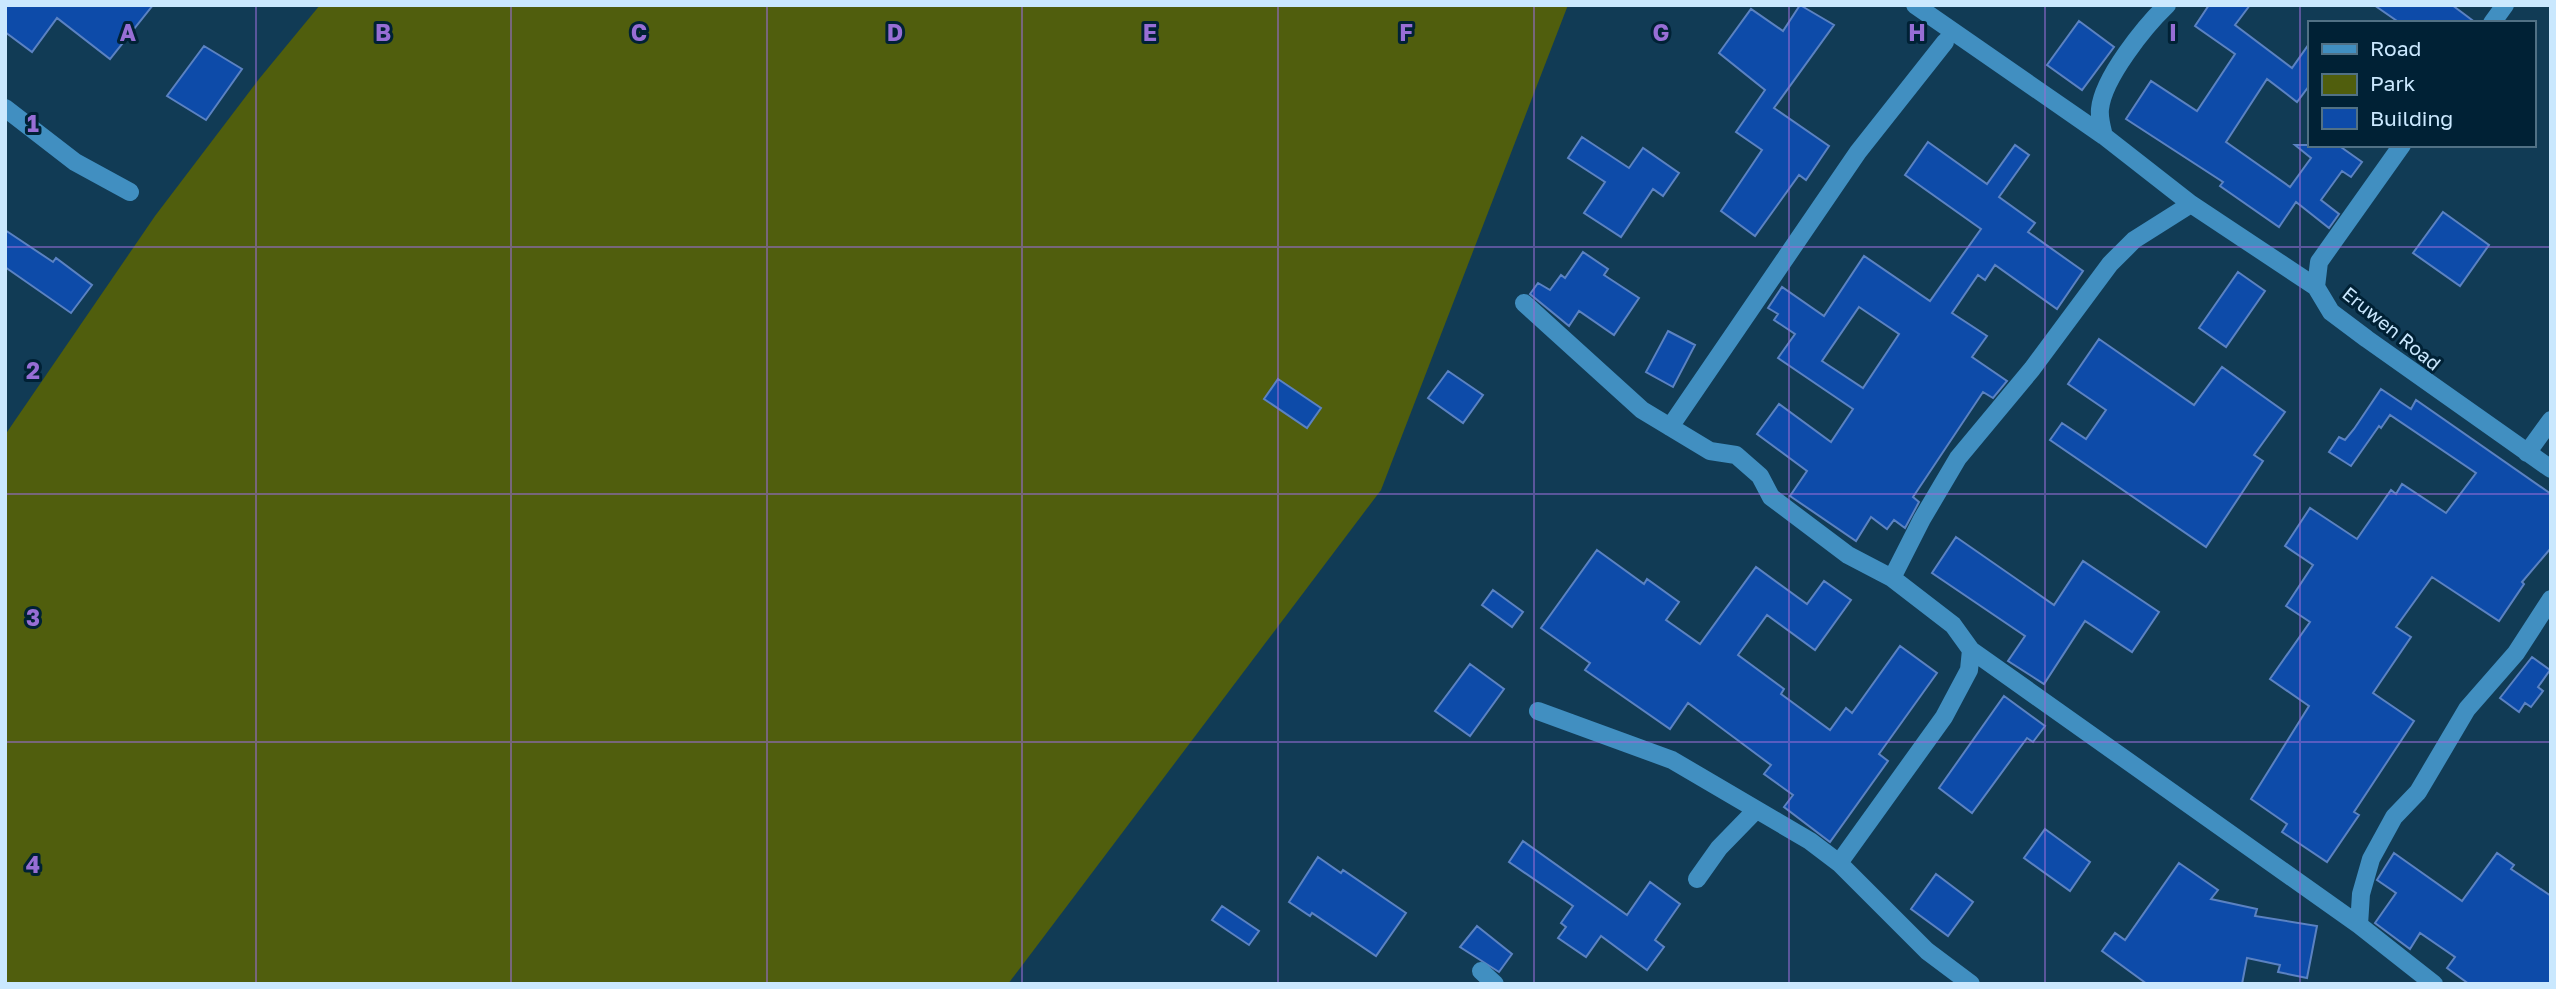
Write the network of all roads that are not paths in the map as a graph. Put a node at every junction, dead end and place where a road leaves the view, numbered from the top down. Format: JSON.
{"nodes":[{"id":1,"x":1915,"y":5,"type":"edge"},
{"id":2,"x":2167,"y":5,"type":"edge"},
{"id":3,"x":2505,"y":5,"type":"edge"},
{"id":4,"x":2493,"y":21,"type":"edge"},
{"id":5,"x":1945,"y":42,"type":"dead end"},
{"id":6,"x":5,"y":108,"type":"edge"},
{"id":7,"x":2104,"y":136,"type":"junction"},
{"id":8,"x":2401,"y":147,"type":"edge"},
{"id":9,"x":130,"y":192,"type":"dead end"},
{"id":10,"x":2191,"y":204,"type":"junction"},
{"id":11,"x":2316,"y":287,"type":"junction"},
{"id":12,"x":1524,"y":303,"type":"dead end"},
{"id":13,"x":2551,"y":421,"type":"edge"},
{"id":14,"x":1670,"y":427,"type":"junction"},
{"id":15,"x":2527,"y":453,"type":"junction"},
{"id":16,"x":2551,"y":469,"type":"edge"},
{"id":17,"x":1892,"y":578,"type":"junction"},
{"id":18,"x":2551,"y":599,"type":"edge"},
{"id":19,"x":1971,"y":650,"type":"junction"},
{"id":20,"x":1538,"y":711,"type":"dead end"},
{"id":21,"x":1755,"y":811,"type":"junction"},
{"id":22,"x":1839,"y":863,"type":"junction"},
{"id":23,"x":1697,"y":879,"type":"dead end"},
{"id":24,"x":2359,"y":925,"type":"junction"},
{"id":25,"x":1481,"y":971,"type":"dead end"},
{"id":26,"x":1495,"y":984,"type":"edge"},
{"id":27,"x":1971,"y":984,"type":"edge"},
{"id":28,"x":2434,"y":984,"type":"edge"}],
"edges":[{"from":1,"to":7,"type":"street"},
{"from":2,"to":7,"type":"street"},
{"from":3,"to":4,"type":"street"},
{"from":5,"to":14,"type":"street"},
{"from":6,"to":9,"type":"street"},
{"from":7,"to":10,"type":"street"},
{"from":8,"to":11,"type":"street","name":"Eruwen Road"},
{"from":10,"to":11,"type":"street"},
{"from":10,"to":17,"type":"street"},
{"from":11,"to":15,"type":"street","name":"Eruwen Road"},
{"from":12,"to":14,"type":"street"},
{"from":13,"to":15,"type":"street"},
{"from":14,"to":17,"type":"street"},
{"from":15,"to":16,"type":"street","name":"Eruwen Road"},
{"from":17,"to":19,"type":"street"},
{"from":18,"to":24,"type":"street"},
{"from":19,"to":22,"type":"street"},
{"from":19,"to":24,"type":"street"},
{"from":20,"to":21,"type":"street"},
{"from":21,"to":22,"type":"street"},
{"from":21,"to":23,"type":"street"},
{"from":22,"to":27,"type":"street"},
{"from":24,"to":28,"type":"street"},
{"from":25,"to":26,"type":"street"}]}
